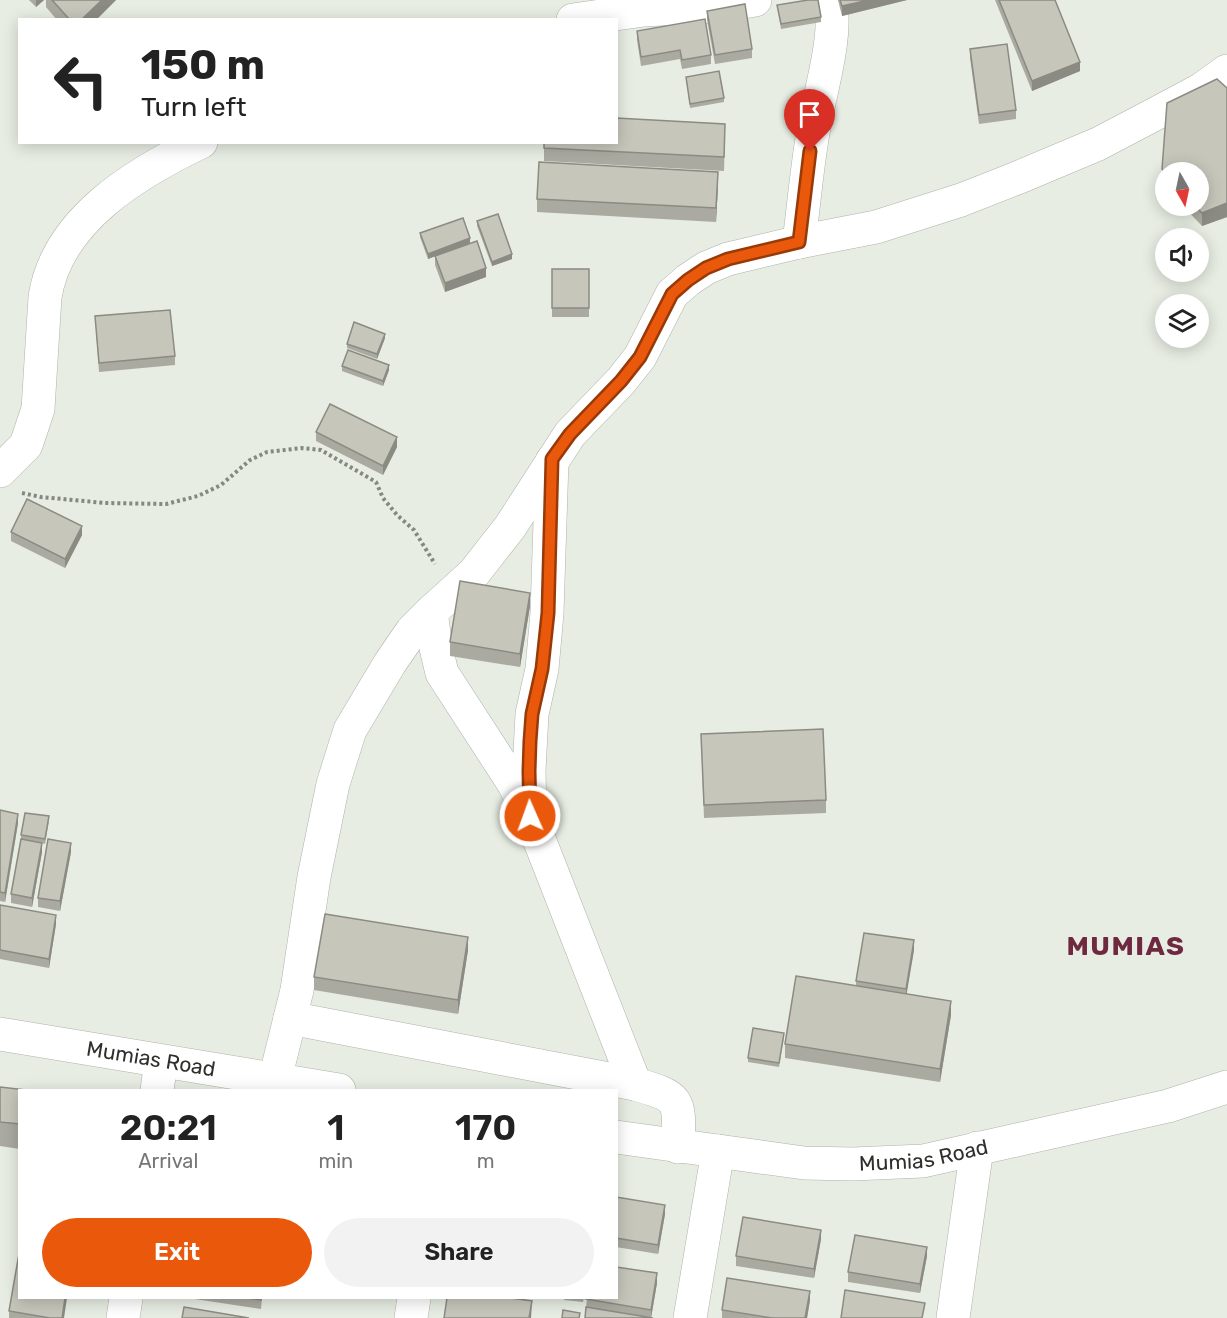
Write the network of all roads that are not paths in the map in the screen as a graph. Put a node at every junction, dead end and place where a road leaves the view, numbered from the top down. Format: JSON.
{"nodes":[{"id":1,"x":754,"y":0,"type":"edge"},
{"id":2,"x":829,"y":0,"type":"edge"},
{"id":3,"x":587,"y":18,"type":"edge"},
{"id":4,"x":1227,"y":71,"type":"edge"},
{"id":5,"x":197,"y":144,"type":"edge"},
{"id":6,"x":799,"y":242,"type":"junction"},
{"id":7,"x":552,"y":459,"type":"junction"},
{"id":8,"x":10,"y":482,"type":"edge"},
{"id":9,"x":442,"y":602,"type":"junction"},
{"id":10,"x":530,"y":816,"type":"junction"},
{"id":11,"x":291,"y":1018,"type":"junction"},
{"id":12,"x":0,"y":1034,"type":"edge"},
{"id":13,"x":159,"y":1076,"type":"edge"},
{"id":14,"x":275,"y":1078,"type":"junction"},
{"id":15,"x":635,"y":1083,"type":"junction"},
{"id":16,"x":1227,"y":1087,"type":"edge"},
{"id":17,"x":334,"y":1089,"type":"edge"},
{"id":18,"x":618,"y":1137,"type":"edge"},
{"id":19,"x":678,"y":1146,"type":"junction"},
{"id":20,"x":977,"y":1148,"type":"junction"},
{"id":21,"x":718,"y":1151,"type":"junction"},
{"id":22,"x":126,"y":1299,"type":"edge"},
{"id":23,"x":414,"y":1299,"type":"edge"},
{"id":24,"x":123,"y":1318,"type":"edge"},
{"id":25,"x":411,"y":1318,"type":"edge"},
{"id":26,"x":690,"y":1318,"type":"edge"},
{"id":27,"x":953,"y":1318,"type":"edge"}],
"edges":[{"from":1,"to":3,"type":"street"},
{"from":2,"to":6,"type":"street"},
{"from":4,"to":6,"type":"street"},
{"from":5,"to":8,"type":"street"},
{"from":6,"to":7,"type":"street"},
{"from":7,"to":9,"type":"street"},
{"from":7,"to":10,"type":"street"},
{"from":9,"to":10,"type":"street"},
{"from":9,"to":11,"type":"street"},
{"from":10,"to":15,"type":"street"},
{"from":11,"to":14,"type":"street"},
{"from":11,"to":15,"type":"street"},
{"from":12,"to":13,"type":"street","name":"Mumias Road"},
{"from":13,"to":14,"type":"street","name":"Mumias Road"},
{"from":14,"to":17,"type":"street","name":"Mumias Road"},
{"from":15,"to":19,"type":"street"},
{"from":16,"to":20,"type":"street","name":"Mumias Road"},
{"from":18,"to":19,"type":"street","name":"Mumias Road"},
{"from":19,"to":21,"type":"street","name":"Mumias Road"},
{"from":20,"to":21,"type":"street","name":"Mumias Road"},
{"from":20,"to":27,"type":"street"},
{"from":21,"to":26,"type":"street"},
{"from":22,"to":24,"type":"street"},
{"from":23,"to":25,"type":"street"}]}
